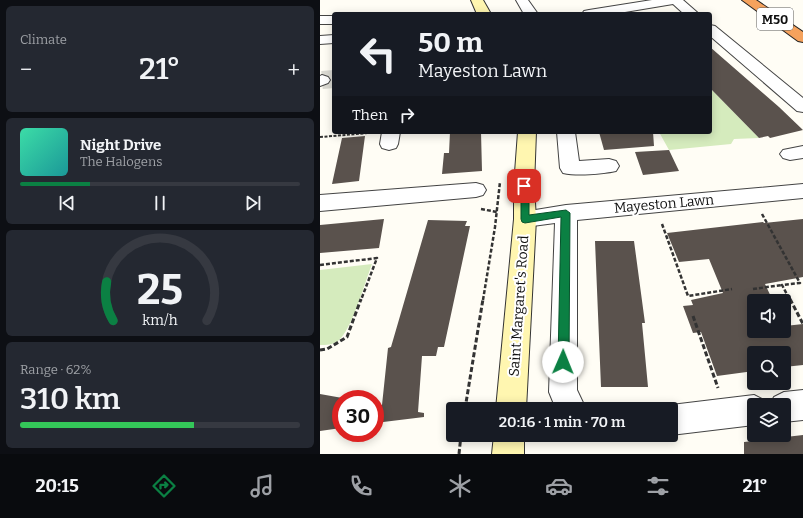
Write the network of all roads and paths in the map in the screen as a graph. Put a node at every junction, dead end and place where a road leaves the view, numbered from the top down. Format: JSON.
{"nodes":[{"id":1,"x":477,"y":0,"type":"edge"},
{"id":2,"x":522,"y":0,"type":"edge"},
{"id":3,"x":676,"y":0,"type":"edge"},
{"id":4,"x":748,"y":0,"type":"edge"},
{"id":5,"x":483,"y":12,"type":"edge"},
{"id":6,"x":530,"y":12,"type":"edge"},
{"id":7,"x":601,"y":12,"type":"edge"},
{"id":8,"x":690,"y":12,"type":"edge"},
{"id":9,"x":320,"y":20,"type":"edge"},
{"id":10,"x":332,"y":20,"type":"edge"},
{"id":11,"x":712,"y":31,"type":"edge"},
{"id":12,"x":803,"y":38,"type":"edge"},
{"id":13,"x":332,"y":39,"type":"edge"},
{"id":14,"x":320,"y":40,"type":"edge"},
{"id":15,"x":803,"y":107,"type":"edge"},
{"id":16,"x":360,"y":134,"type":"edge"},
{"id":17,"x":527,"y":134,"type":"edge"},
{"id":18,"x":566,"y":134,"type":"edge"},
{"id":19,"x":320,"y":137,"type":"edge"},
{"id":20,"x":609,"y":166,"type":"dead end"},
{"id":21,"x":501,"y":175,"type":"dead end"},
{"id":22,"x":476,"y":190,"type":"dead end"},
{"id":23,"x":803,"y":192,"type":"edge"},
{"id":24,"x":752,"y":196,"type":"junction"},
{"id":25,"x":320,"y":203,"type":"edge"},
{"id":26,"x":656,"y":204,"type":"junction"},
{"id":27,"x":566,"y":213,"type":"junction"},
{"id":28,"x":525,"y":219,"type":"junction"},
{"id":29,"x":320,"y":265,"type":"edge"},
{"id":30,"x":802,"y":282,"type":"edge"},
{"id":31,"x":782,"y":285,"type":"junction"},
{"id":32,"x":732,"y":289,"type":"dead end"},
{"id":33,"x":753,"y":289,"type":"dead end"},
{"id":34,"x":693,"y":316,"type":"dead end"},
{"id":35,"x":803,"y":324,"type":"edge"},
{"id":36,"x":320,"y":350,"type":"edge"},
{"id":37,"x":466,"y":402,"type":"edge"},
{"id":38,"x":512,"y":402,"type":"edge"},
{"id":39,"x":568,"y":402,"type":"edge"},
{"id":40,"x":803,"y":405,"type":"edge"},
{"id":41,"x":791,"y":406,"type":"edge"},
{"id":42,"x":740,"y":412,"type":"edge"},
{"id":43,"x":678,"y":419,"type":"edge"},
{"id":44,"x":460,"y":442,"type":"edge"},
{"id":45,"x":509,"y":442,"type":"edge"},
{"id":46,"x":459,"y":454,"type":"edge"},
{"id":47,"x":508,"y":454,"type":"edge"}],
"edges":[{"from":1,"to":5,"type":"main road"},
{"from":2,"to":6,"type":"street"},
{"from":3,"to":7,"type":"street"},
{"from":3,"to":8,"type":"street"},
{"from":4,"to":12,"type":"highway","number":"M50"},
{"from":9,"to":10,"type":"street"},
{"from":11,"to":15,"type":"street"},
{"from":13,"to":14,"type":"street"},
{"from":16,"to":19,"type":"path"},
{"from":17,"to":28,"type":"main road","name":"Saint Margaret's Road"},
{"from":18,"to":20,"type":"street"},
{"from":21,"to":37,"type":"path"},
{"from":22,"to":25,"type":"street"},
{"from":23,"to":24,"type":"street","name":"Mayeston Lawn"},
{"from":24,"to":26,"type":"street","name":"Mayeston Lawn"},
{"from":24,"to":30,"type":"path"},
{"from":26,"to":27,"type":"street","name":"Mayeston Lawn"},
{"from":26,"to":32,"type":"path"},
{"from":27,"to":28,"type":"street","name":"Mayeston Lawn"},
{"from":27,"to":39,"type":"street"},
{"from":28,"to":38,"type":"main road","name":"Saint Margaret's Road"},
{"from":29,"to":36,"type":"path"},
{"from":30,"to":31,"type":"path"},
{"from":31,"to":33,"type":"path"},
{"from":31,"to":35,"type":"path"},
{"from":34,"to":42,"type":"path"},
{"from":40,"to":41,"type":"street"},
{"from":42,"to":43,"type":"street"},
{"from":44,"to":46,"type":"path"},
{"from":45,"to":47,"type":"main road"}]}
